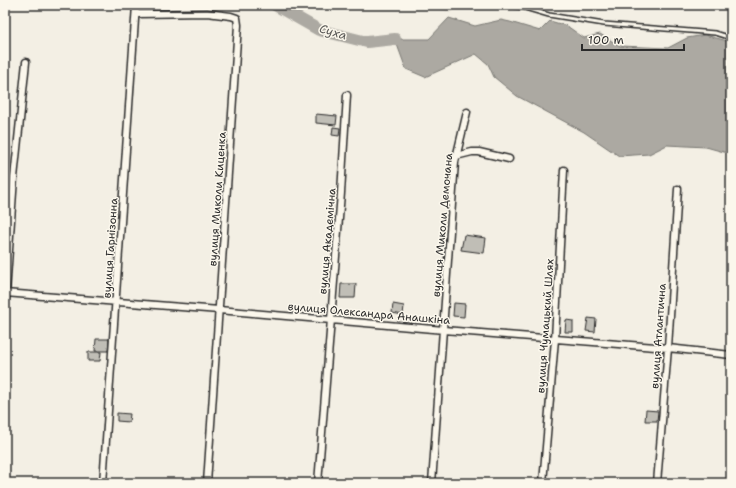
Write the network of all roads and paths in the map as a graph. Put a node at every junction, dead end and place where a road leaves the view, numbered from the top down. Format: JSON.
{"nodes":[{"id":1,"x":136,"y":5,"type":"edge"},
{"id":2,"x":509,"y":5,"type":"edge"},
{"id":3,"x":136,"y":14,"type":"junction"},
{"id":4,"x":731,"y":38,"type":"edge"},
{"id":5,"x":26,"y":62,"type":"dead end"},
{"id":6,"x":347,"y":95,"type":"dead end"},
{"id":7,"x":467,"y":112,"type":"dead end"},
{"id":8,"x":456,"y":156,"type":"junction"},
{"id":9,"x":509,"y":159,"type":"dead end"},
{"id":10,"x":564,"y":170,"type":"dead end"},
{"id":11,"x":678,"y":189,"type":"dead end"},
{"id":12,"x":6,"y":293,"type":"edge"},
{"id":13,"x":116,"y":302,"type":"junction"},
{"id":14,"x":5,"y":307,"type":"edge"},
{"id":15,"x":219,"y":310,"type":"junction"},
{"id":16,"x":330,"y":319,"type":"junction"},
{"id":17,"x":444,"y":330,"type":"junction"},
{"id":18,"x":555,"y":339,"type":"junction"},
{"id":19,"x":668,"y":348,"type":"junction"},
{"id":20,"x":731,"y":355,"type":"edge"},
{"id":21,"x":103,"y":483,"type":"edge"},
{"id":22,"x":206,"y":483,"type":"edge"},
{"id":23,"x":318,"y":483,"type":"edge"},
{"id":24,"x":432,"y":483,"type":"edge"},
{"id":25,"x":543,"y":483,"type":"edge"},
{"id":26,"x":657,"y":483,"type":"edge"}],
"edges":[{"from":1,"to":3,"type":"street","name":"вулиця Гарнізонна"},
{"from":2,"to":4,"type":"lane"},
{"from":3,"to":13,"type":"street","name":"вулиця Гарнізонна"},
{"from":3,"to":15,"type":"street","name":"вулиця Миколи Киценка"},
{"from":5,"to":12,"type":"street"},
{"from":6,"to":16,"type":"street","name":"вулиця Академічна"},
{"from":7,"to":8,"type":"street","name":"вулиця Миколи Демочана"},
{"from":8,"to":9,"type":"street"},
{"from":8,"to":17,"type":"street","name":"вулиця Миколи Демочана"},
{"from":10,"to":18,"type":"street","name":"вулиця Чумацький Шлях"},
{"from":11,"to":19,"type":"street","name":"вулиця Атлантична"},
{"from":12,"to":13,"type":"street","name":"вулиця Олександра Анашкіна"},
{"from":12,"to":14,"type":"street"},
{"from":13,"to":15,"type":"street","name":"вулиця Олександра Анашкіна"},
{"from":13,"to":21,"type":"street","name":"вулиця Гарнізонна"},
{"from":15,"to":16,"type":"street","name":"вулиця Олександра Анашкіна"},
{"from":15,"to":22,"type":"street","name":"вулиця Миколи Киценка"},
{"from":16,"to":17,"type":"street","name":"вулиця Олександра Анашкіна"},
{"from":16,"to":23,"type":"street","name":"вулиця Академічна"},
{"from":17,"to":18,"type":"street","name":"вулиця Олександра Анашкіна"},
{"from":17,"to":24,"type":"street","name":"вулиця Миколи Демочана"},
{"from":18,"to":19,"type":"street","name":"вулиця Олександра Анашкіна"},
{"from":18,"to":25,"type":"street","name":"вулиця Чумацький Шлях"},
{"from":19,"to":20,"type":"street","name":"вулиця Олександра Анашкіна"},
{"from":19,"to":26,"type":"street","name":"вулиця Атлантична"}]}
